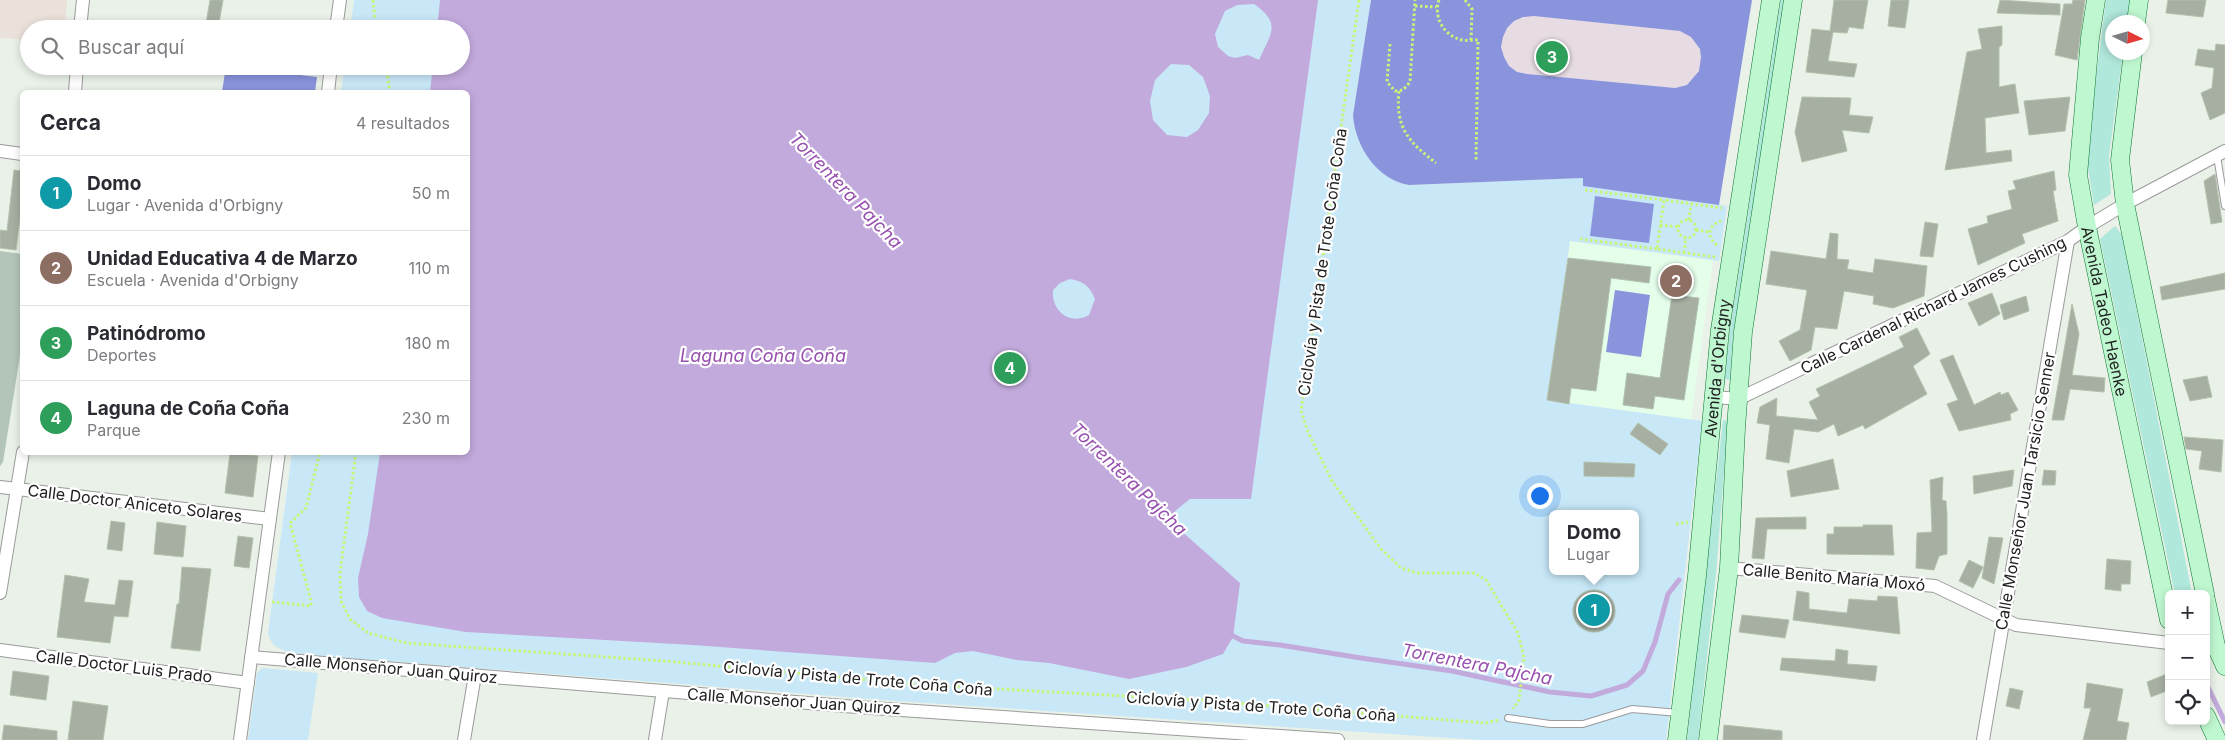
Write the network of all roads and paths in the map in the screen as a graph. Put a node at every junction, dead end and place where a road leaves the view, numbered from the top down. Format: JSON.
{"nodes":[{"id":1,"x":83,"y":0,"type":"edge"},
{"id":2,"x":340,"y":0,"type":"edge"},
{"id":3,"x":373,"y":0,"type":"edge"},
{"id":4,"x":1360,"y":0,"type":"edge"},
{"id":5,"x":1415,"y":0,"type":"edge"},
{"id":6,"x":1438,"y":0,"type":"edge"},
{"id":7,"x":1465,"y":0,"type":"edge"},
{"id":8,"x":1772,"y":0,"type":"edge"},
{"id":9,"x":1793,"y":0,"type":"edge"},
{"id":10,"x":2096,"y":0,"type":"edge"},
{"id":11,"x":2139,"y":0,"type":"edge"},
{"id":12,"x":1415,"y":6,"type":"junction"},
{"id":13,"x":1436,"y":7,"type":"junction"},
{"id":14,"x":2137,"y":15,"type":"edge"},
{"id":15,"x":81,"y":20,"type":"edge"},
{"id":16,"x":337,"y":20,"type":"edge"},
{"id":17,"x":375,"y":20,"type":"edge"},
{"id":18,"x":1471,"y":40,"type":"junction"},
{"id":19,"x":1390,"y":44,"type":"dead end"},
{"id":20,"x":2132,"y":60,"type":"edge"},
{"id":21,"x":76,"y":75,"type":"edge"},
{"id":22,"x":330,"y":75,"type":"edge"},
{"id":23,"x":387,"y":75,"type":"edge"},
{"id":24,"x":75,"y":90,"type":"edge"},
{"id":25,"x":328,"y":90,"type":"edge"},
{"id":26,"x":390,"y":90,"type":"edge"},
{"id":27,"x":1399,"y":91,"type":"junction"},
{"id":28,"x":0,"y":151,"type":"edge"},
{"id":29,"x":20,"y":154,"type":"edge"},
{"id":30,"x":2221,"y":154,"type":"edge"},
{"id":31,"x":1476,"y":161,"type":"dead end"},
{"id":32,"x":1436,"y":163,"type":"dead end"},
{"id":33,"x":1585,"y":190,"type":"dead end"},
{"id":34,"x":1664,"y":200,"type":"junction"},
{"id":35,"x":1691,"y":204,"type":"junction"},
{"id":36,"x":2125,"y":204,"type":"junction"},
{"id":37,"x":2225,"y":206,"type":"edge"},
{"id":38,"x":1722,"y":208,"type":"dead end"},
{"id":39,"x":1689,"y":220,"type":"junction"},
{"id":40,"x":1721,"y":220,"type":"dead end"},
{"id":41,"x":1660,"y":226,"type":"junction"},
{"id":42,"x":1679,"y":227,"type":"junction"},
{"id":43,"x":2087,"y":227,"type":"junction"},
{"id":44,"x":1696,"y":230,"type":"junction"},
{"id":45,"x":1709,"y":232,"type":"junction"},
{"id":46,"x":1686,"y":237,"type":"junction"},
{"id":47,"x":1580,"y":239,"type":"dead end"},
{"id":48,"x":2068,"y":241,"type":"junction"},
{"id":49,"x":1717,"y":246,"type":"dead end"},
{"id":50,"x":1657,"y":249,"type":"junction"},
{"id":51,"x":1684,"y":253,"type":"junction"},
{"id":52,"x":1716,"y":257,"type":"dead end"},
{"id":53,"x":1714,"y":397,"type":"junction"},
{"id":54,"x":1738,"y":399,"type":"junction"},
{"id":55,"x":22,"y":455,"type":"edge"},
{"id":56,"x":279,"y":455,"type":"edge"},
{"id":57,"x":319,"y":455,"type":"edge"},
{"id":58,"x":356,"y":455,"type":"edge"},
{"id":59,"x":0,"y":487,"type":"edge"},
{"id":60,"x":16,"y":490,"type":"junction"},
{"id":61,"x":270,"y":519,"type":"junction"},
{"id":62,"x":1729,"y":568,"type":"junction"},
{"id":63,"x":2204,"y":590,"type":"edge"},
{"id":64,"x":0,"y":592,"type":"edge"},
{"id":65,"x":259,"y":601,"type":"junction"},
{"id":66,"x":2165,"y":601,"type":"edge"},
{"id":67,"x":2210,"y":618,"type":"edge"},
{"id":68,"x":2003,"y":620,"type":"junction"},
{"id":69,"x":2165,"y":643,"type":"edge"},
{"id":70,"x":2216,"y":646,"type":"edge"},
{"id":71,"x":0,"y":650,"type":"edge"},
{"id":72,"x":251,"y":656,"type":"junction"},
{"id":73,"x":2225,"y":666,"type":"edge"},
{"id":74,"x":475,"y":675,"type":"junction"},
{"id":75,"x":248,"y":682,"type":"junction"},
{"id":76,"x":663,"y":691,"type":"junction"},
{"id":77,"x":1680,"y":713,"type":"junction"},
{"id":78,"x":1508,"y":718,"type":"junction"},
{"id":79,"x":2210,"y":725,"type":"edge"},
{"id":80,"x":1198,"y":735,"type":"edge"},
{"id":81,"x":240,"y":740,"type":"edge"},
{"id":82,"x":464,"y":740,"type":"edge"},
{"id":83,"x":656,"y":740,"type":"edge"},
{"id":84,"x":1338,"y":740,"type":"edge"},
{"id":85,"x":1677,"y":740,"type":"edge"},
{"id":86,"x":1708,"y":740,"type":"edge"},
{"id":87,"x":1983,"y":740,"type":"edge"},
{"id":88,"x":2217,"y":740,"type":"edge"}],
"edges":[{"from":1,"to":15,"type":"street"},
{"from":2,"to":16,"type":"street"},
{"from":3,"to":17,"type":"path"},
{"from":4,"to":78,"type":"path","name":"Ciclovía y Pista de Trote Coña Coña"},
{"from":5,"to":12,"type":"path"},
{"from":6,"to":13,"type":"path"},
{"from":7,"to":18,"type":"path"},
{"from":8,"to":53,"type":"main road","name":"Avenida d'Orbigny"},
{"from":9,"to":54,"type":"main road","name":"Avenida d'Orbigny"},
{"from":10,"to":43,"type":"main road","name":"Avenida Tadeo Haenke"},
{"from":11,"to":14,"type":"main road"},
{"from":12,"to":13,"type":"path"},
{"from":12,"to":27,"type":"path"},
{"from":13,"to":18,"type":"path"},
{"from":18,"to":31,"type":"path"},
{"from":19,"to":27,"type":"path"},
{"from":20,"to":36,"type":"main road"},
{"from":21,"to":24,"type":"street"},
{"from":22,"to":25,"type":"street"},
{"from":23,"to":26,"type":"path"},
{"from":27,"to":32,"type":"path"},
{"from":28,"to":29,"type":"street"},
{"from":30,"to":36,"type":"street","name":"Calle Cardenal Richard James Cushing"},
{"from":30,"to":37,"type":"lane"},
{"from":33,"to":34,"type":"path"},
{"from":34,"to":35,"type":"path"},
{"from":34,"to":41,"type":"path"},
{"from":35,"to":38,"type":"path"},
{"from":35,"to":39,"type":"path"},
{"from":36,"to":43,"type":"street","name":"Calle Cardenal Richard James Cushing"},
{"from":36,"to":63,"type":"main road"},
{"from":39,"to":42,"type":"path"},
{"from":39,"to":44,"type":"path"},
{"from":40,"to":45,"type":"path"},
{"from":41,"to":42,"type":"path"},
{"from":41,"to":50,"type":"path"},
{"from":42,"to":46,"type":"path"},
{"from":43,"to":48,"type":"street","name":"Calle Cardenal Richard James Cushing"},
{"from":43,"to":66,"type":"main road","name":"Avenida Tadeo Haenke"},
{"from":44,"to":45,"type":"path"},
{"from":44,"to":46,"type":"path"},
{"from":45,"to":49,"type":"path"},
{"from":46,"to":51,"type":"path"},
{"from":47,"to":50,"type":"path"},
{"from":48,"to":54,"type":"street","name":"Calle Cardenal Richard James Cushing"},
{"from":48,"to":68,"type":"street","name":"Calle Monseñor Juan Tarsicio Senner"},
{"from":50,"to":51,"type":"path"},
{"from":51,"to":52,"type":"path"},
{"from":53,"to":54,"type":"street"},
{"from":53,"to":77,"type":"main road","name":"Avenida d'Orbigny"},
{"from":54,"to":62,"type":"main road","name":"Avenida d'Orbigny"},
{"from":55,"to":60,"type":"street"},
{"from":56,"to":61,"type":"street"},
{"from":57,"to":65,"type":"path"},
{"from":58,"to":78,"type":"path","name":"Ciclovía y Pista de Trote Coña Coña"},
{"from":59,"to":60,"type":"street","name":"Calle Doctor Aniceto Solares"},
{"from":60,"to":61,"type":"street","name":"Calle Doctor Aniceto Solares"},
{"from":60,"to":64,"type":"street"},
{"from":61,"to":65,"type":"street"},
{"from":62,"to":68,"type":"street","name":"Calle Benito María Moxó"},
{"from":62,"to":86,"type":"main road","name":"Avenida d'Orbigny"},
{"from":65,"to":72,"type":"street"},
{"from":67,"to":70,"type":"main road"},
{"from":68,"to":69,"type":"street","name":"Calle Benito María Moxó"},
{"from":68,"to":87,"type":"street","name":"Calle Monseñor Juan Tarsicio Senner"},
{"from":70,"to":73,"type":"main road"},
{"from":71,"to":75,"type":"street","name":"Calle Doctor Luis Prado"},
{"from":72,"to":74,"type":"street","name":"Calle Monseñor Juan Quiroz"},
{"from":72,"to":75,"type":"street"},
{"from":74,"to":76,"type":"street","name":"Calle Monseñor Juan Quiroz"},
{"from":74,"to":82,"type":"street"},
{"from":75,"to":81,"type":"street"},
{"from":76,"to":80,"type":"street","name":"Calle Monseñor Juan Quiroz"},
{"from":76,"to":83,"type":"street"},
{"from":77,"to":78,"type":"lane"},
{"from":77,"to":85,"type":"main road","name":"Avenida d'Orbigny"},
{"from":79,"to":88,"type":"main road"},
{"from":80,"to":84,"type":"street","name":"Calle Monseñor Juan Quiroz"}]}
